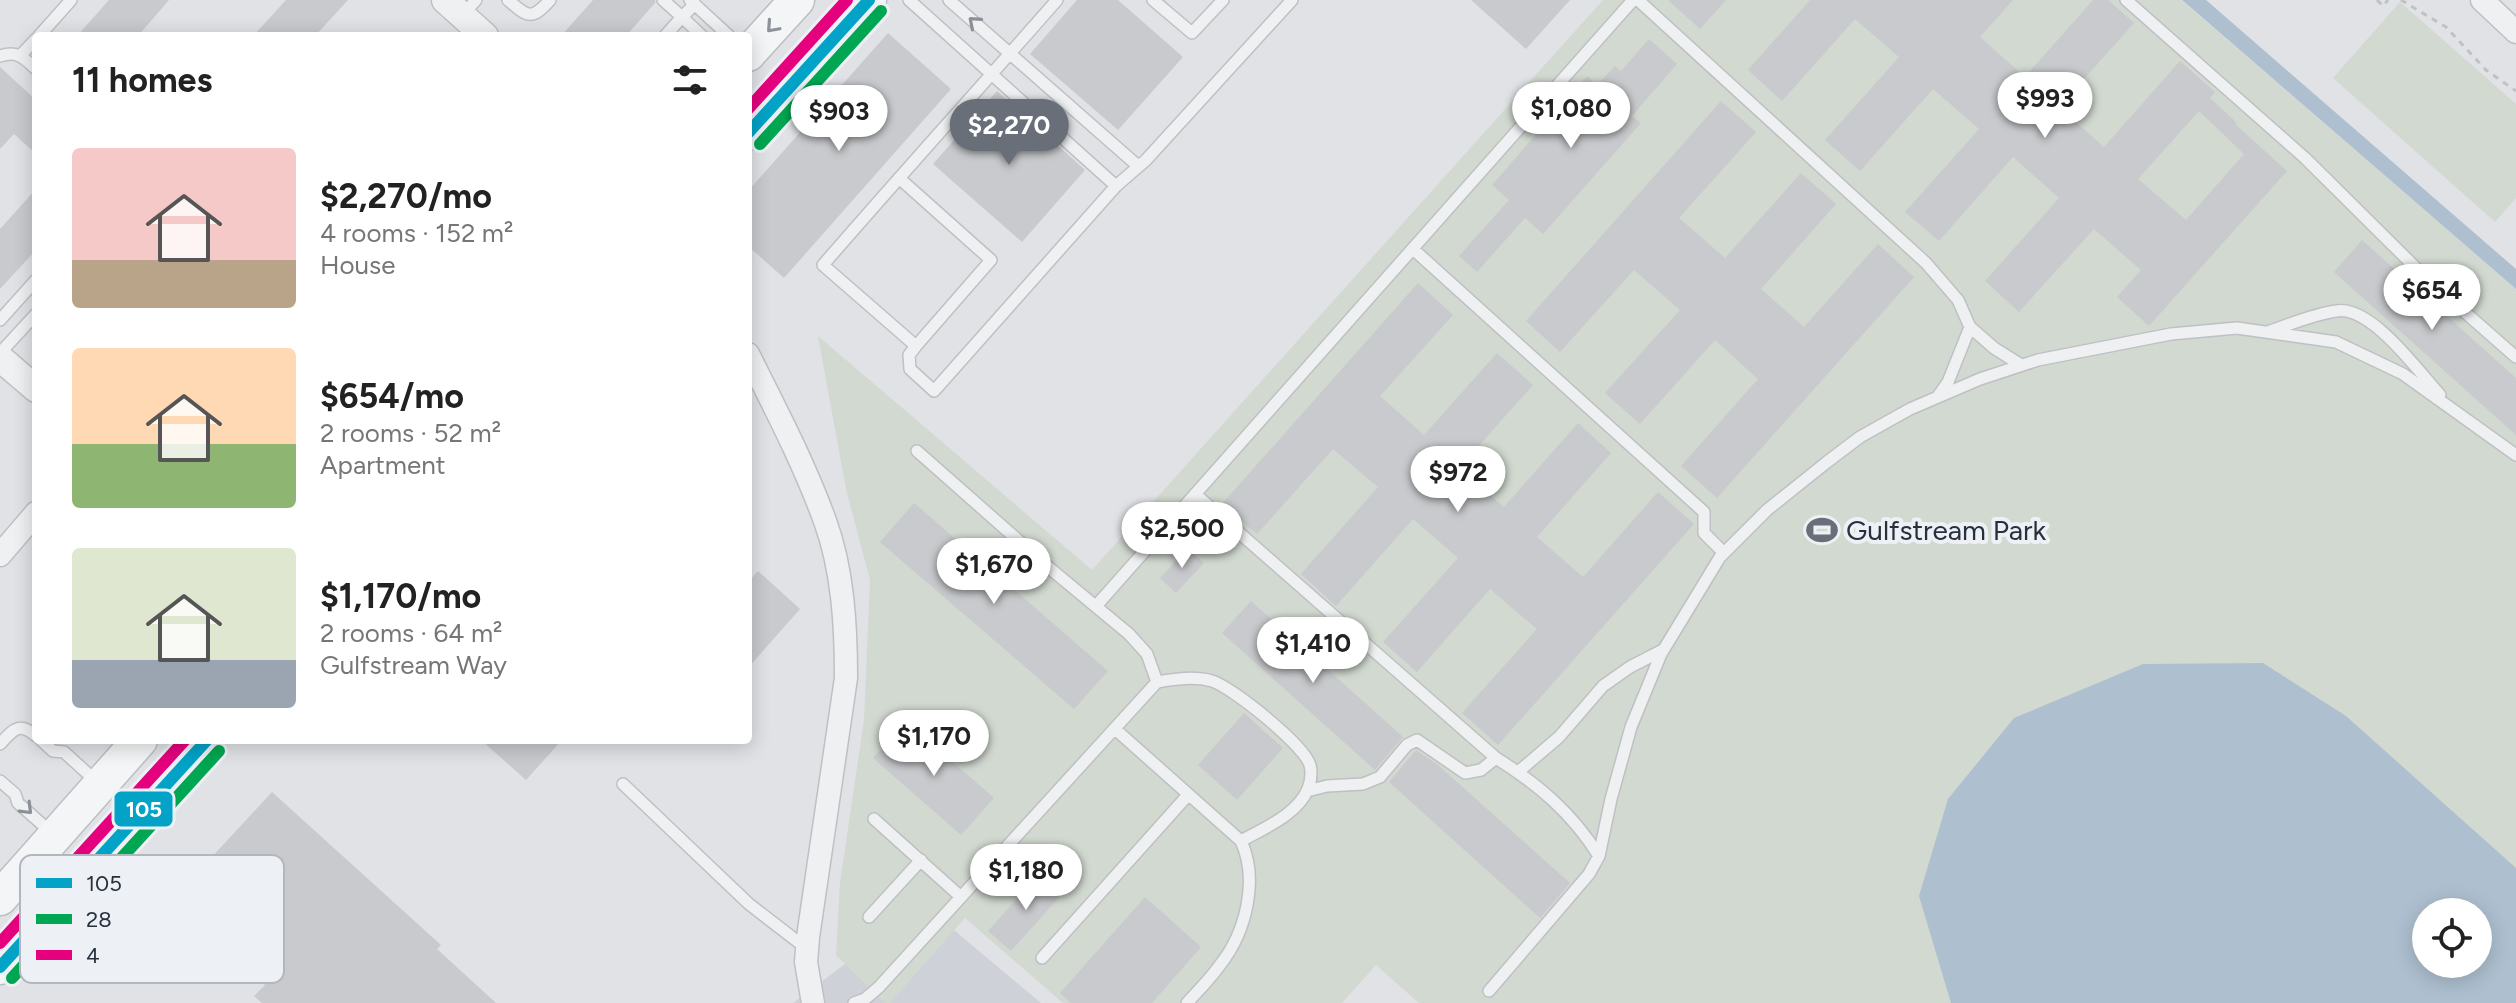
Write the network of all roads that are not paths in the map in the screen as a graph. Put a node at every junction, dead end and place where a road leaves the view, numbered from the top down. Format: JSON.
{"nodes":[{"id":1,"x":71,"y":0,"type":"edge"},
{"id":2,"x":508,"y":0,"type":"edge"},
{"id":3,"x":550,"y":0,"type":"edge"},
{"id":4,"x":663,"y":0,"type":"edge"},
{"id":5,"x":797,"y":0,"type":"edge"},
{"id":6,"x":869,"y":0,"type":"edge"},
{"id":7,"x":909,"y":0,"type":"edge"},
{"id":8,"x":949,"y":0,"type":"edge"},
{"id":9,"x":1057,"y":0,"type":"edge"},
{"id":10,"x":1153,"y":0,"type":"edge"},
{"id":11,"x":1223,"y":0,"type":"edge"},
{"id":12,"x":1292,"y":0,"type":"edge"},
{"id":13,"x":1636,"y":0,"type":"edge"},
{"id":14,"x":2126,"y":0,"type":"edge"},
{"id":15,"x":693,"y":2,"type":"edge"},
{"id":16,"x":2491,"y":3,"type":"edge"},
{"id":17,"x":461,"y":5,"type":"edge"},
{"id":18,"x":682,"y":17,"type":"junction"},
{"id":19,"x":42,"y":32,"type":"edge"},
{"id":20,"x":482,"y":32,"type":"edge"},
{"id":21,"x":669,"y":32,"type":"edge"},
{"id":22,"x":698,"y":32,"type":"edge"},
{"id":23,"x":725,"y":32,"type":"edge"},
{"id":24,"x":2516,"y":32,"type":"edge"},
{"id":25,"x":32,"y":43,"type":"edge"},
{"id":26,"x":752,"y":50,"type":"edge"},
{"id":27,"x":1010,"y":54,"type":"junction"},
{"id":28,"x":21,"y":55,"type":"junction"},
{"id":29,"x":0,"y":56,"type":"edge"},
{"id":30,"x":32,"y":65,"type":"edge"},
{"id":31,"x":992,"y":76,"type":"junction"},
{"id":32,"x":752,"y":129,"type":"edge"},
{"id":33,"x":1138,"y":166,"type":"junction"},
{"id":34,"x":899,"y":178,"type":"junction"},
{"id":35,"x":1116,"y":186,"type":"junction"},
{"id":36,"x":1413,"y":249,"type":"junction"},
{"id":37,"x":32,"y":284,"type":"edge"},
{"id":38,"x":32,"y":319,"type":"edge"},
{"id":39,"x":0,"y":320,"type":"edge"},
{"id":40,"x":1970,"y":327,"type":"junction"},
{"id":41,"x":2265,"y":332,"type":"junction"},
{"id":42,"x":916,"y":346,"type":"junction"},
{"id":43,"x":0,"y":355,"type":"edge"},
{"id":44,"x":2516,"y":357,"type":"edge"},
{"id":45,"x":752,"y":362,"type":"edge"},
{"id":46,"x":2021,"y":365,"type":"junction"},
{"id":47,"x":32,"y":385,"type":"edge"},
{"id":48,"x":1938,"y":397,"type":"junction"},
{"id":49,"x":2451,"y":407,"type":"junction"},
{"id":50,"x":917,"y":451,"type":"dead end"},
{"id":51,"x":2516,"y":455,"type":"edge"},
{"id":52,"x":1195,"y":494,"type":"junction"},
{"id":53,"x":32,"y":518,"type":"edge"},
{"id":54,"x":1724,"y":553,"type":"junction"},
{"id":55,"x":0,"y":555,"type":"edge"},
{"id":56,"x":1096,"y":606,"type":"junction"},
{"id":57,"x":1664,"y":650,"type":"junction"},
{"id":58,"x":1157,"y":682,"type":"junction"},
{"id":59,"x":1115,"y":729,"type":"junction"},
{"id":60,"x":32,"y":732,"type":"edge"},
{"id":61,"x":0,"y":744,"type":"edge"},
{"id":62,"x":45,"y":744,"type":"edge"},
{"id":63,"x":137,"y":744,"type":"edge"},
{"id":64,"x":203,"y":744,"type":"edge"},
{"id":65,"x":1496,"y":758,"type":"junction"},
{"id":66,"x":1518,"y":772,"type":"junction"},
{"id":67,"x":0,"y":781,"type":"edge"},
{"id":68,"x":623,"y":784,"type":"dead end"},
{"id":69,"x":101,"y":785,"type":"junction"},
{"id":70,"x":1307,"y":791,"type":"junction"},
{"id":71,"x":1188,"y":795,"type":"junction"},
{"id":72,"x":874,"y":819,"type":"dead end"},
{"id":73,"x":55,"y":836,"type":"junction"},
{"id":74,"x":1241,"y":841,"type":"junction"},
{"id":75,"x":37,"y":855,"type":"edge"},
{"id":76,"x":102,"y":855,"type":"edge"},
{"id":77,"x":1599,"y":856,"type":"junction"},
{"id":78,"x":921,"y":860,"type":"junction"},
{"id":79,"x":20,"y":872,"type":"edge"},
{"id":80,"x":2,"y":891,"type":"edge"},
{"id":81,"x":961,"y":897,"type":"junction"},
{"id":82,"x":869,"y":917,"type":"dead end"},
{"id":83,"x":20,"y":945,"type":"edge"},
{"id":84,"x":807,"y":948,"type":"junction"},
{"id":85,"x":1042,"y":958,"type":"dead end"},
{"id":86,"x":0,"y":967,"type":"edge"},
{"id":87,"x":1489,"y":991,"type":"dead end"},
{"id":88,"x":813,"y":1003,"type":"edge"},
{"id":89,"x":854,"y":1003,"type":"edge"},
{"id":90,"x":1187,"y":1003,"type":"edge"}],
"edges":[{"from":1,"to":19,"type":"lane"},
{"from":2,"to":3,"type":"lane"},
{"from":4,"to":18,"type":"lane"},
{"from":5,"to":26,"type":"main road","one_way":true},
{"from":6,"to":32,"type":"main road"},
{"from":7,"to":31,"type":"lane"},
{"from":27,"to":8,"type":"lane","one_way":true},
{"from":9,"to":27,"type":"lane"},
{"from":10,"to":11,"type":"lane"},
{"from":12,"to":33,"type":"lane"},
{"from":13,"to":36,"type":"lane"},
{"from":13,"to":40,"type":"lane"},
{"from":14,"to":44,"type":"lane"},
{"from":15,"to":18,"type":"lane"},
{"from":15,"to":23,"type":"lane"},
{"from":16,"to":24,"type":"street"},
{"from":17,"to":20,"type":"street"},
{"from":18,"to":21,"type":"lane"},
{"from":18,"to":22,"type":"lane"},
{"from":25,"to":28,"type":"lane"},
{"from":27,"to":31,"type":"lane"},
{"from":27,"to":33,"type":"lane"},
{"from":28,"to":29,"type":"lane"},
{"from":28,"to":30,"type":"lane"},
{"from":31,"to":34,"type":"lane"},
{"from":31,"to":35,"type":"lane"},
{"from":33,"to":35,"type":"lane"},
{"from":34,"to":42,"type":"lane"},
{"from":34,"to":42,"type":"lane"},
{"from":35,"to":42,"type":"lane"},
{"from":36,"to":52,"type":"lane"},
{"from":36,"to":54,"type":"lane"},
{"from":37,"to":39,"type":"lane"},
{"from":38,"to":43,"type":"lane"},
{"from":40,"to":46,"type":"lane"},
{"from":40,"to":48,"type":"lane"},
{"from":41,"to":46,"type":"lane"},
{"from":41,"to":49,"type":"lane"},
{"from":41,"to":49,"type":"lane"},
{"from":43,"to":47,"type":"street"},
{"from":45,"to":84,"type":"street"},
{"from":46,"to":48,"type":"lane"},
{"from":48,"to":54,"type":"lane"},
{"from":49,"to":51,"type":"lane"},
{"from":50,"to":56,"type":"lane"},
{"from":52,"to":56,"type":"lane"},
{"from":52,"to":65,"type":"lane"},
{"from":53,"to":55,"type":"street"},
{"from":54,"to":57,"type":"lane"},
{"from":56,"to":58,"type":"lane"},
{"from":57,"to":66,"type":"lane"},
{"from":57,"to":77,"type":"lane"},
{"from":58,"to":59,"type":"lane"},
{"from":58,"to":70,"type":"lane"},
{"from":59,"to":71,"type":"lane"},
{"from":59,"to":81,"type":"lane"},
{"from":60,"to":61,"type":"lane"},
{"from":62,"to":69,"type":"lane"},
{"from":63,"to":69,"type":"main road"},
{"from":64,"to":76,"type":"main road"},
{"from":65,"to":66,"type":"lane"},
{"from":65,"to":70,"type":"lane"},
{"from":66,"to":77,"type":"lane"},
{"from":67,"to":73,"type":"lane","one_way":true},
{"from":68,"to":84,"type":"lane"},
{"from":69,"to":73,"type":"main road"},
{"from":70,"to":74,"type":"lane"},
{"from":71,"to":74,"type":"lane"},
{"from":71,"to":85,"type":"lane"},
{"from":72,"to":78,"type":"lane"},
{"from":73,"to":75,"type":"main road"},
{"from":74,"to":90,"type":"lane"},
{"from":77,"to":87,"type":"lane"},
{"from":78,"to":81,"type":"lane"},
{"from":78,"to":82,"type":"lane"},
{"from":79,"to":80,"type":"main road"},
{"from":81,"to":89,"type":"lane"},
{"from":83,"to":86,"type":"main road"},
{"from":84,"to":88,"type":"street"}]}
